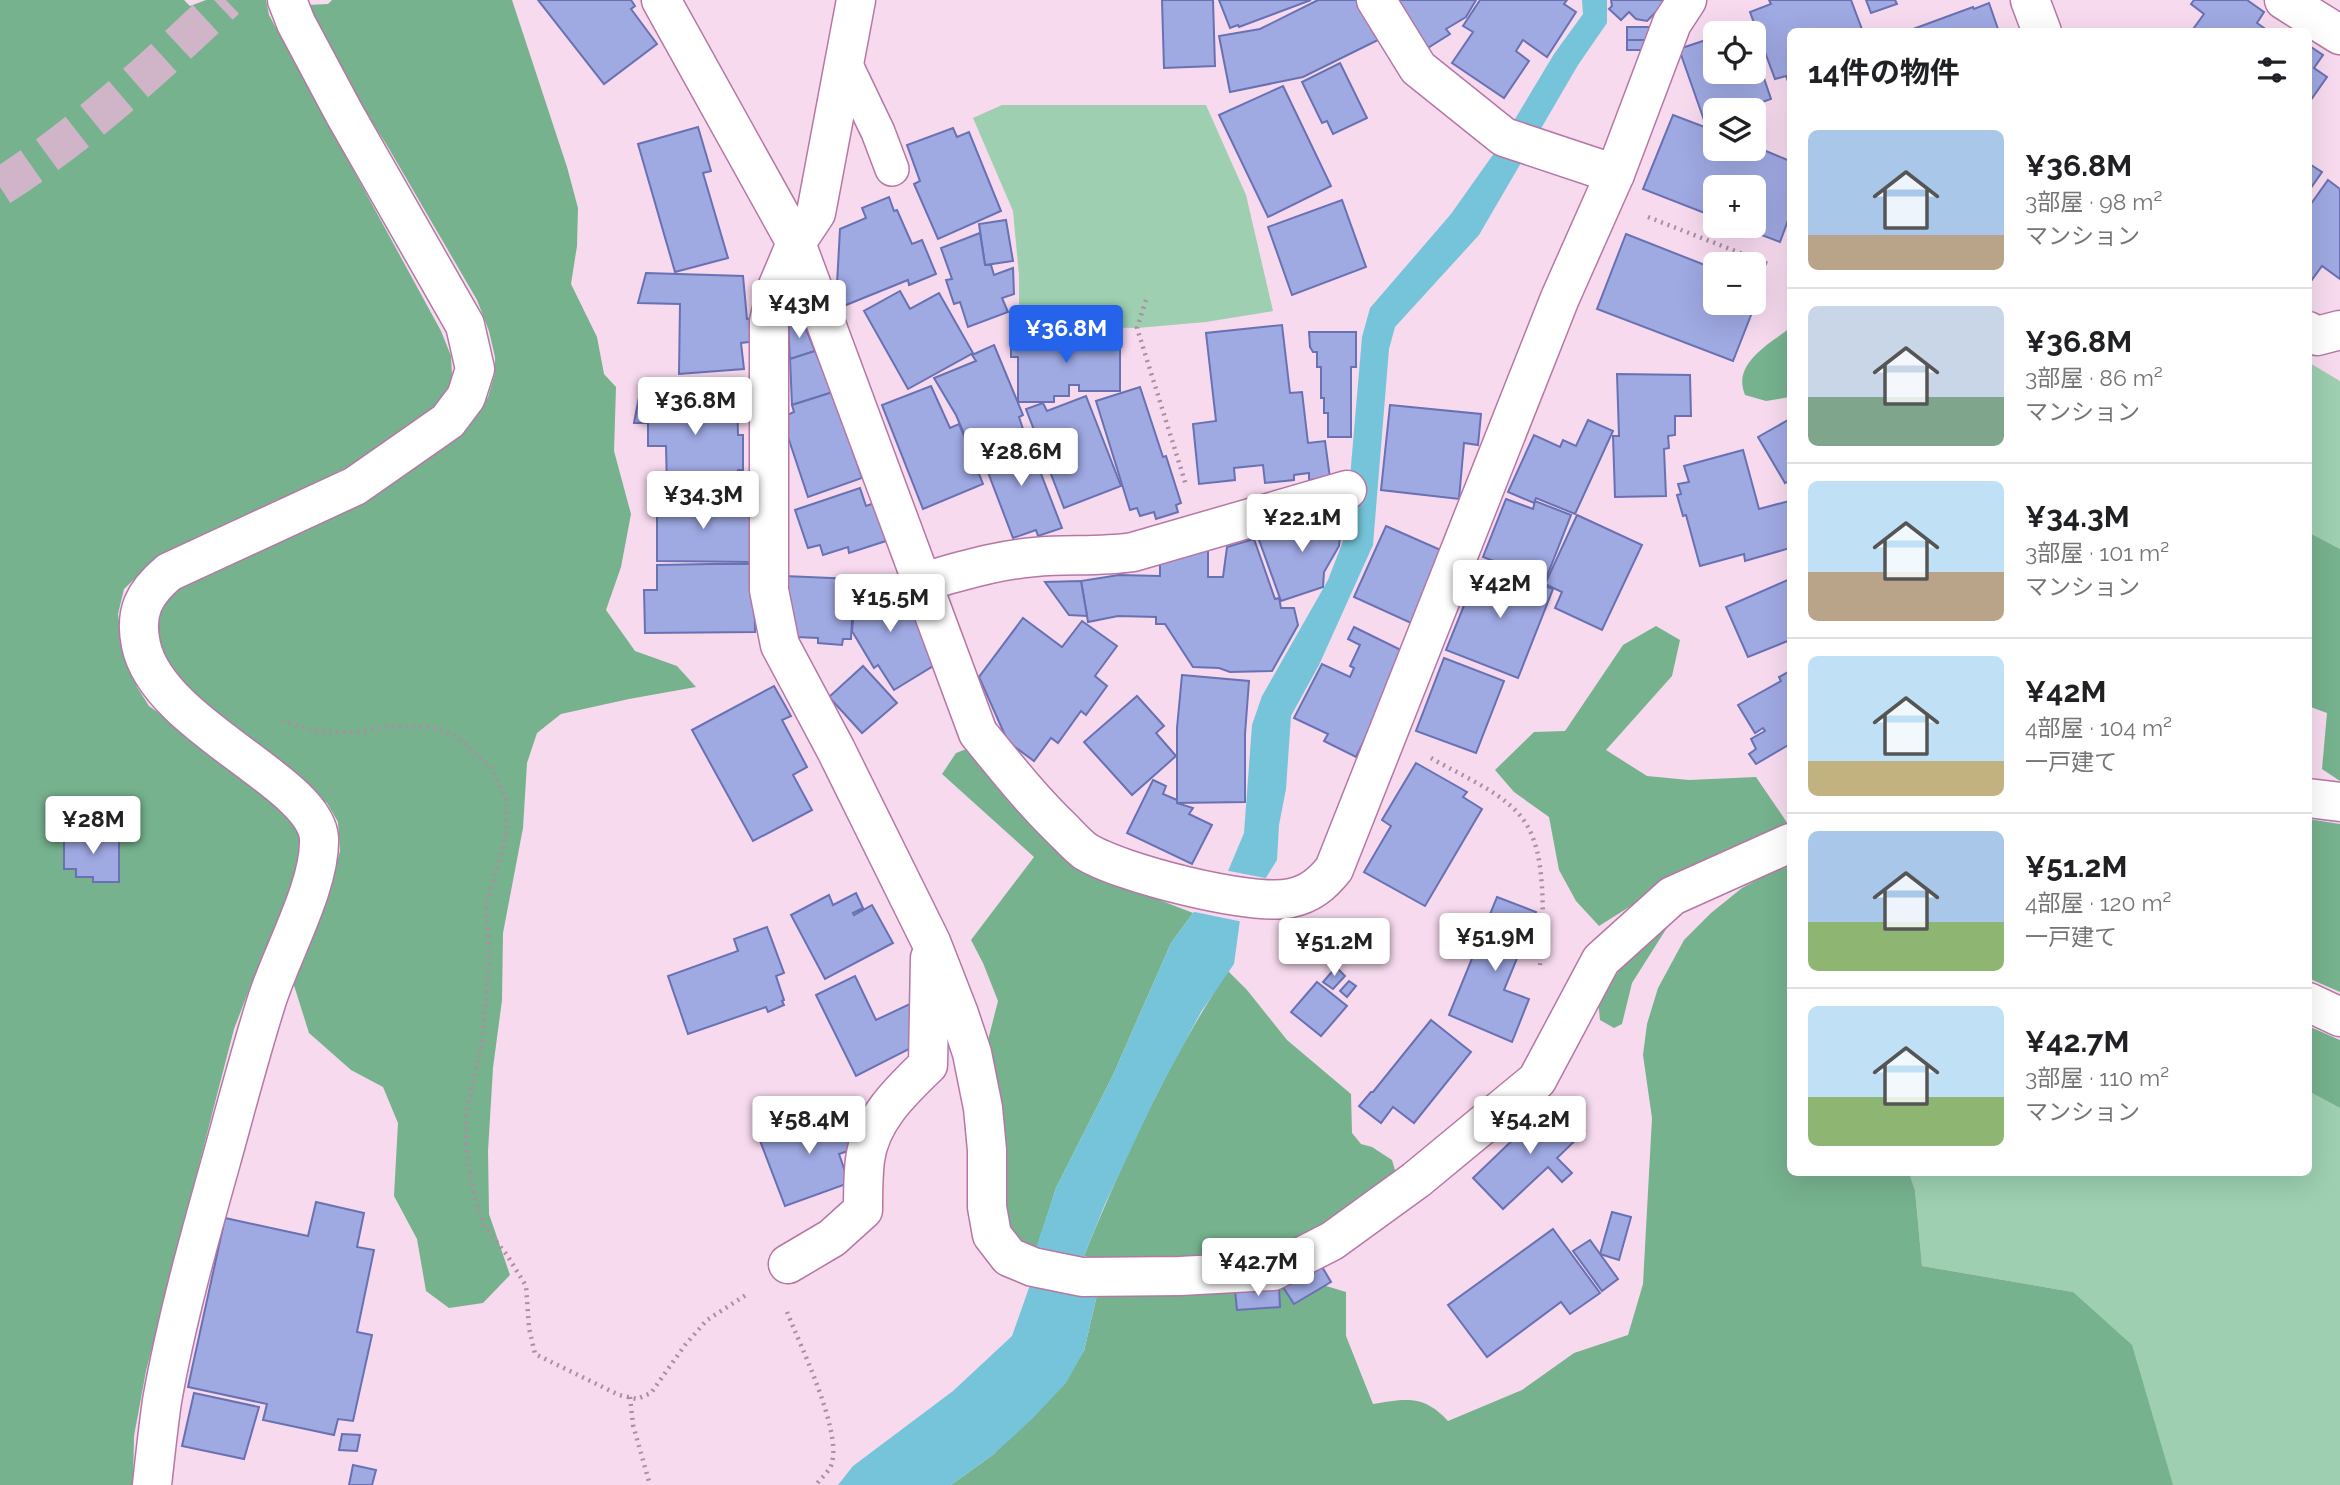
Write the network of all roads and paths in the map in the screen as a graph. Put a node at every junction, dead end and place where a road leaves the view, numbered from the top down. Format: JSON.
{"nodes":[{"id":1,"x":287,"y":0,"type":"edge"},
{"id":2,"x":661,"y":0,"type":"edge"},
{"id":3,"x":856,"y":0,"type":"edge"},
{"id":4,"x":1376,"y":0,"type":"edge"},
{"id":5,"x":1686,"y":0,"type":"edge"},
{"id":6,"x":2031,"y":0,"type":"edge"},
{"id":7,"x":2284,"y":0,"type":"edge"},
{"id":8,"x":2041,"y":28,"type":"edge"},
{"id":9,"x":2340,"y":35,"type":"edge"},
{"id":10,"x":845,"y":63,"type":"junction"},
{"id":11,"x":892,"y":169,"type":"dead end"},
{"id":12,"x":1615,"y":174,"type":"junction"},
{"id":13,"x":1664,"y":223,"type":"dead end"},
{"id":14,"x":796,"y":243,"type":"junction"},
{"id":15,"x":1771,"y":264,"type":"dead end"},
{"id":16,"x":1146,"y":300,"type":"dead end"},
{"id":17,"x":2340,"y":330,"type":"edge"},
{"id":18,"x":2312,"y":333,"type":"edge"},
{"id":19,"x":1347,"y":490,"type":"dead end"},
{"id":20,"x":1200,"y":532,"type":"junction"},
{"id":21,"x":922,"y":582,"type":"junction"},
{"id":22,"x":281,"y":721,"type":"dead end"},
{"id":23,"x":1388,"y":733,"type":"junction"},
{"id":24,"x":2312,"y":798,"type":"edge"},
{"id":25,"x":2340,"y":802,"type":"edge"},
{"id":26,"x":1787,"y":844,"type":"edge"},
{"id":27,"x":930,"y":942,"type":"junction"},
{"id":28,"x":1539,"y":976,"type":"dead end"},
{"id":29,"x":2312,"y":1004,"type":"edge"},
{"id":30,"x":2340,"y":1017,"type":"edge"},
{"id":31,"x":781,"y":1269,"type":"junction"},
{"id":32,"x":630,"y":1397,"type":"junction"},
{"id":33,"x":152,"y":1485,"type":"edge"},
{"id":34,"x":650,"y":1485,"type":"edge"},
{"id":35,"x":816,"y":1485,"type":"edge"}],
"edges":[{"from":1,"to":33,"type":"street"},
{"from":2,"to":14,"type":"street"},
{"from":3,"to":10,"type":"street"},
{"from":4,"to":12,"type":"street"},
{"from":5,"to":12,"type":"street"},
{"from":6,"to":8,"type":"street"},
{"from":7,"to":9,"type":"street"},
{"from":10,"to":11,"type":"lane"},
{"from":10,"to":14,"type":"street"},
{"from":12,"to":23,"type":"street"},
{"from":13,"to":15,"type":"path"},
{"from":14,"to":21,"type":"street"},
{"from":14,"to":27,"type":"street"},
{"from":16,"to":20,"type":"path"},
{"from":17,"to":18,"type":"street"},
{"from":19,"to":20,"type":"street"},
{"from":20,"to":21,"type":"street"},
{"from":21,"to":23,"type":"street"},
{"from":22,"to":32,"type":"path"},
{"from":23,"to":28,"type":"path"},
{"from":24,"to":25,"type":"street"},
{"from":26,"to":27,"type":"street"},
{"from":27,"to":31,"type":"street"},
{"from":29,"to":30,"type":"street"},
{"from":31,"to":32,"type":"path"},
{"from":31,"to":35,"type":"path"},
{"from":32,"to":34,"type":"path"}]}
